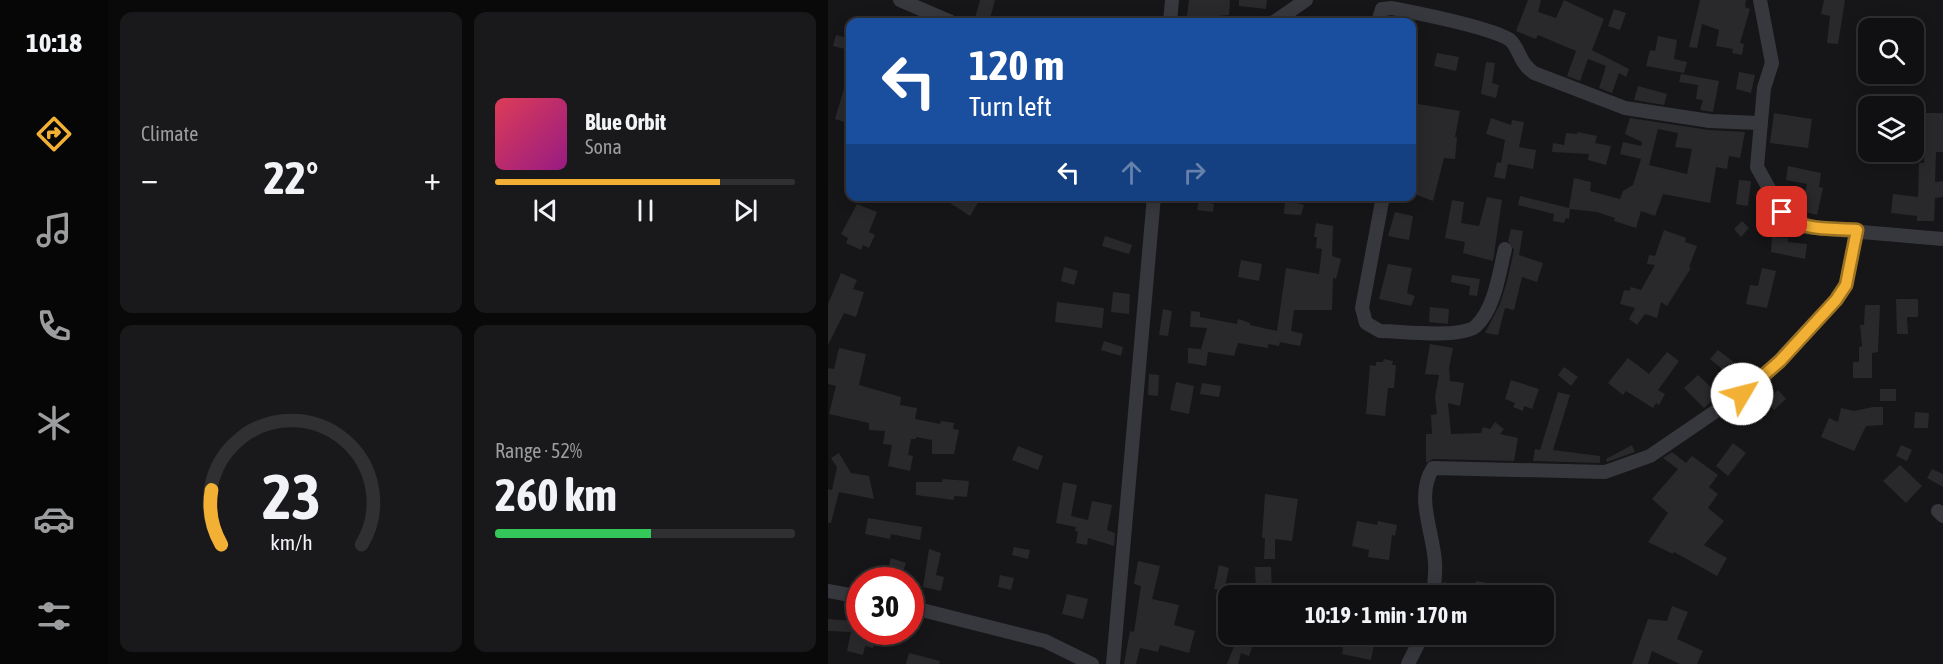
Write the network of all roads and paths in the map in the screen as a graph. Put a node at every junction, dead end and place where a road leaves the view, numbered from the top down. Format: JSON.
{"nodes":[{"id":1,"x":900,"y":0,"type":"edge"},
{"id":2,"x":1172,"y":0,"type":"edge"},
{"id":3,"x":1306,"y":0,"type":"edge"},
{"id":4,"x":1760,"y":0,"type":"edge"},
{"id":5,"x":942,"y":18,"type":"edge"},
{"id":6,"x":1170,"y":18,"type":"edge"},
{"id":7,"x":1280,"y":18,"type":"edge"},
{"id":8,"x":1379,"y":18,"type":"edge"},
{"id":9,"x":1759,"y":123,"type":"junction"},
{"id":10,"x":1154,"y":201,"type":"edge"},
{"id":11,"x":1382,"y":201,"type":"edge"},
{"id":12,"x":1857,"y":230,"type":"junction"},
{"id":13,"x":1943,"y":239,"type":"edge"},
{"id":14,"x":1505,"y":249,"type":"dead end"},
{"id":15,"x":1434,"y":585,"type":"edge"},
{"id":16,"x":828,"y":591,"type":"edge"},
{"id":17,"x":846,"y":594,"type":"edge"},
{"id":18,"x":924,"y":611,"type":"edge"},
{"id":19,"x":1418,"y":645,"type":"edge"},
{"id":20,"x":1092,"y":664,"type":"edge"},
{"id":21,"x":1113,"y":664,"type":"edge"},
{"id":22,"x":1408,"y":664,"type":"edge"}],
"edges":[{"from":1,"to":5,"type":"street"},
{"from":2,"to":6,"type":"street"},
{"from":3,"to":7,"type":"street"},
{"from":4,"to":9,"type":"street"},
{"from":8,"to":9,"type":"street"},
{"from":9,"to":12,"type":"street"},
{"from":10,"to":21,"type":"street"},
{"from":11,"to":14,"type":"street"},
{"from":12,"to":13,"type":"street"},
{"from":12,"to":15,"type":"street"},
{"from":16,"to":17,"type":"street"},
{"from":18,"to":20,"type":"street"},
{"from":19,"to":22,"type":"street"}]}
